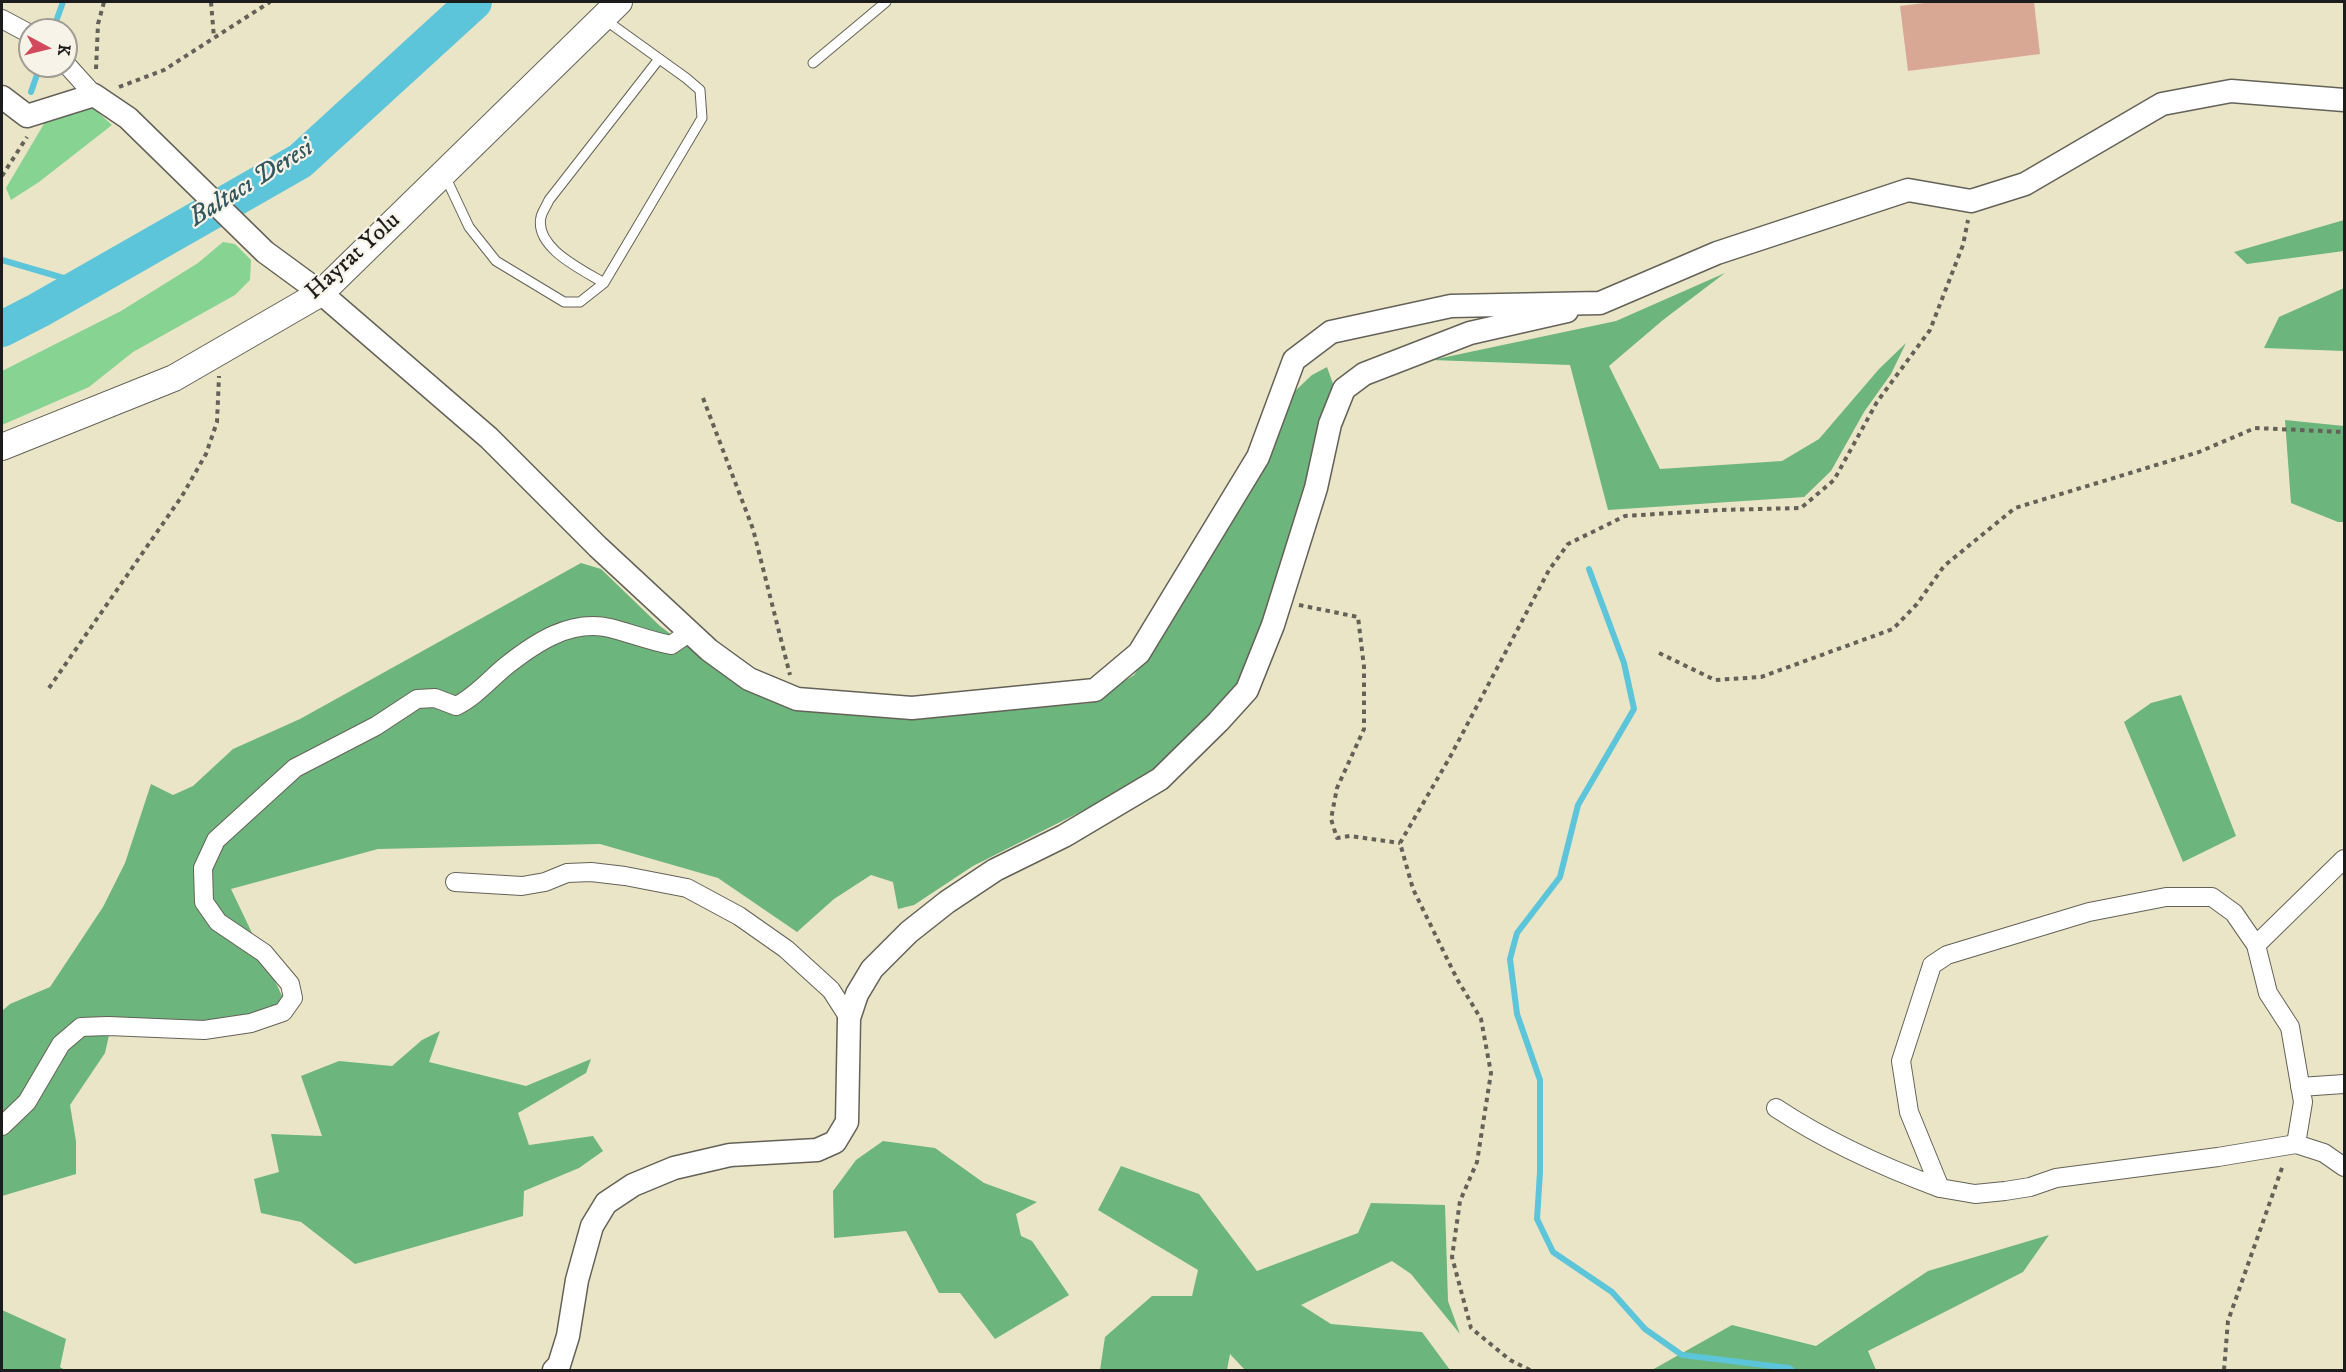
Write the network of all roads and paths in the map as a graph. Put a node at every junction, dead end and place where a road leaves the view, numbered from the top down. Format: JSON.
{"nodes":[{"id":1,"x":104,"y":2,"type":"edge"},
{"id":2,"x":211,"y":2,"type":"edge"},
{"id":3,"x":270,"y":2,"type":"edge"},
{"id":4,"x":886,"y":2,"type":"edge"},
{"id":5,"x":611,"y":10,"type":"edge"},
{"id":6,"x":2,"y":19,"type":"edge"},
{"id":7,"x":18,"y":28,"type":"edge"},
{"id":8,"x":214,"y":38,"type":"junction"},
{"id":9,"x":659,"y":58,"type":"junction"},
{"id":10,"x":813,"y":63,"type":"dead end"},
{"id":11,"x":78,"y":77,"type":"edge"},
{"id":12,"x":94,"y":95,"type":"junction"},
{"id":13,"x":2,"y":97,"type":"edge"},
{"id":14,"x":2344,"y":99,"type":"edge"},
{"id":15,"x":44,"y":111,"type":"junction"},
{"id":16,"x":444,"y":173,"type":"junction"},
{"id":17,"x":2,"y":176,"type":"edge"},
{"id":18,"x":1971,"y":201,"type":"junction"},
{"id":19,"x":604,"y":283,"type":"junction"},
{"id":20,"x":321,"y":293,"type":"junction"},
{"id":21,"x":1600,"y":303,"type":"junction"},
{"id":22,"x":220,"y":351,"type":"junction"},
{"id":23,"x":703,"y":399,"type":"dead end"},
{"id":24,"x":2344,"y":432,"type":"edge"},
{"id":25,"x":2,"y":447,"type":"edge"},
{"id":26,"x":1281,"y":602,"type":"junction"},
{"id":27,"x":690,"y":632,"type":"junction"},
{"id":28,"x":1659,"y":653,"type":"dead end"},
{"id":29,"x":49,"y":688,"type":"dead end"},
{"id":30,"x":796,"y":699,"type":"junction"},
{"id":31,"x":1400,"y":843,"type":"junction"},
{"id":32,"x":2344,"y":859,"type":"edge"},
{"id":33,"x":455,"y":882,"type":"dead end"},
{"id":34,"x":2256,"y":945,"type":"junction"},
{"id":35,"x":849,"y":1018,"type":"junction"},
{"id":36,"x":2344,"y":1084,"type":"edge"},
{"id":37,"x":2300,"y":1087,"type":"junction"},
{"id":38,"x":1776,"y":1108,"type":"dead end"},
{"id":39,"x":2,"y":1126,"type":"edge"},
{"id":40,"x":2296,"y":1144,"type":"junction"},
{"id":41,"x":2344,"y":1167,"type":"edge"},
{"id":42,"x":1940,"y":1188,"type":"junction"},
{"id":43,"x":554,"y":1371,"type":"edge"},
{"id":44,"x":1530,"y":1371,"type":"edge"},
{"id":45,"x":2224,"y":1371,"type":"edge"}],
"edges":[{"from":1,"to":12,"type":"path"},
{"from":2,"to":8,"type":"path"},
{"from":3,"to":8,"type":"path"},
{"from":4,"to":10,"type":"lane"},
{"from":5,"to":9,"type":"lane"},
{"from":5,"to":16,"type":"main road","name":"Hayrat Yolu"},
{"from":6,"to":7,"type":"street"},
{"from":8,"to":12,"type":"path"},
{"from":9,"to":19,"type":"lane"},
{"from":9,"to":19,"type":"lane"},
{"from":11,"to":12,"type":"street"},
{"from":12,"to":15,"type":"street"},
{"from":12,"to":20,"type":"street"},
{"from":13,"to":15,"type":"street"},
{"from":14,"to":18,"type":"street"},
{"from":15,"to":17,"type":"path"},
{"from":16,"to":19,"type":"lane"},
{"from":16,"to":20,"type":"main road","name":"Hayrat Yolu"},
{"from":18,"to":21,"type":"street"},
{"from":18,"to":31,"type":"path"},
{"from":20,"to":22,"type":"main road","name":"Hayrat Yolu"},
{"from":20,"to":27,"type":"street"},
{"from":21,"to":26,"type":"street"},
{"from":21,"to":30,"type":"street"},
{"from":22,"to":25,"type":"main road","name":"Hayrat Yolu"},
{"from":22,"to":29,"type":"path"},
{"from":23,"to":30,"type":"path"},
{"from":24,"to":28,"type":"path"},
{"from":26,"to":31,"type":"path"},
{"from":26,"to":35,"type":"street"},
{"from":27,"to":30,"type":"street"},
{"from":27,"to":39,"type":"street"},
{"from":31,"to":44,"type":"path"},
{"from":32,"to":34,"type":"street"},
{"from":33,"to":35,"type":"street"},
{"from":34,"to":37,"type":"street"},
{"from":34,"to":42,"type":"street"},
{"from":35,"to":43,"type":"street"},
{"from":36,"to":37,"type":"street"},
{"from":37,"to":40,"type":"street"},
{"from":38,"to":42,"type":"street"},
{"from":40,"to":41,"type":"street"},
{"from":40,"to":42,"type":"street"},
{"from":40,"to":45,"type":"path"}]}
